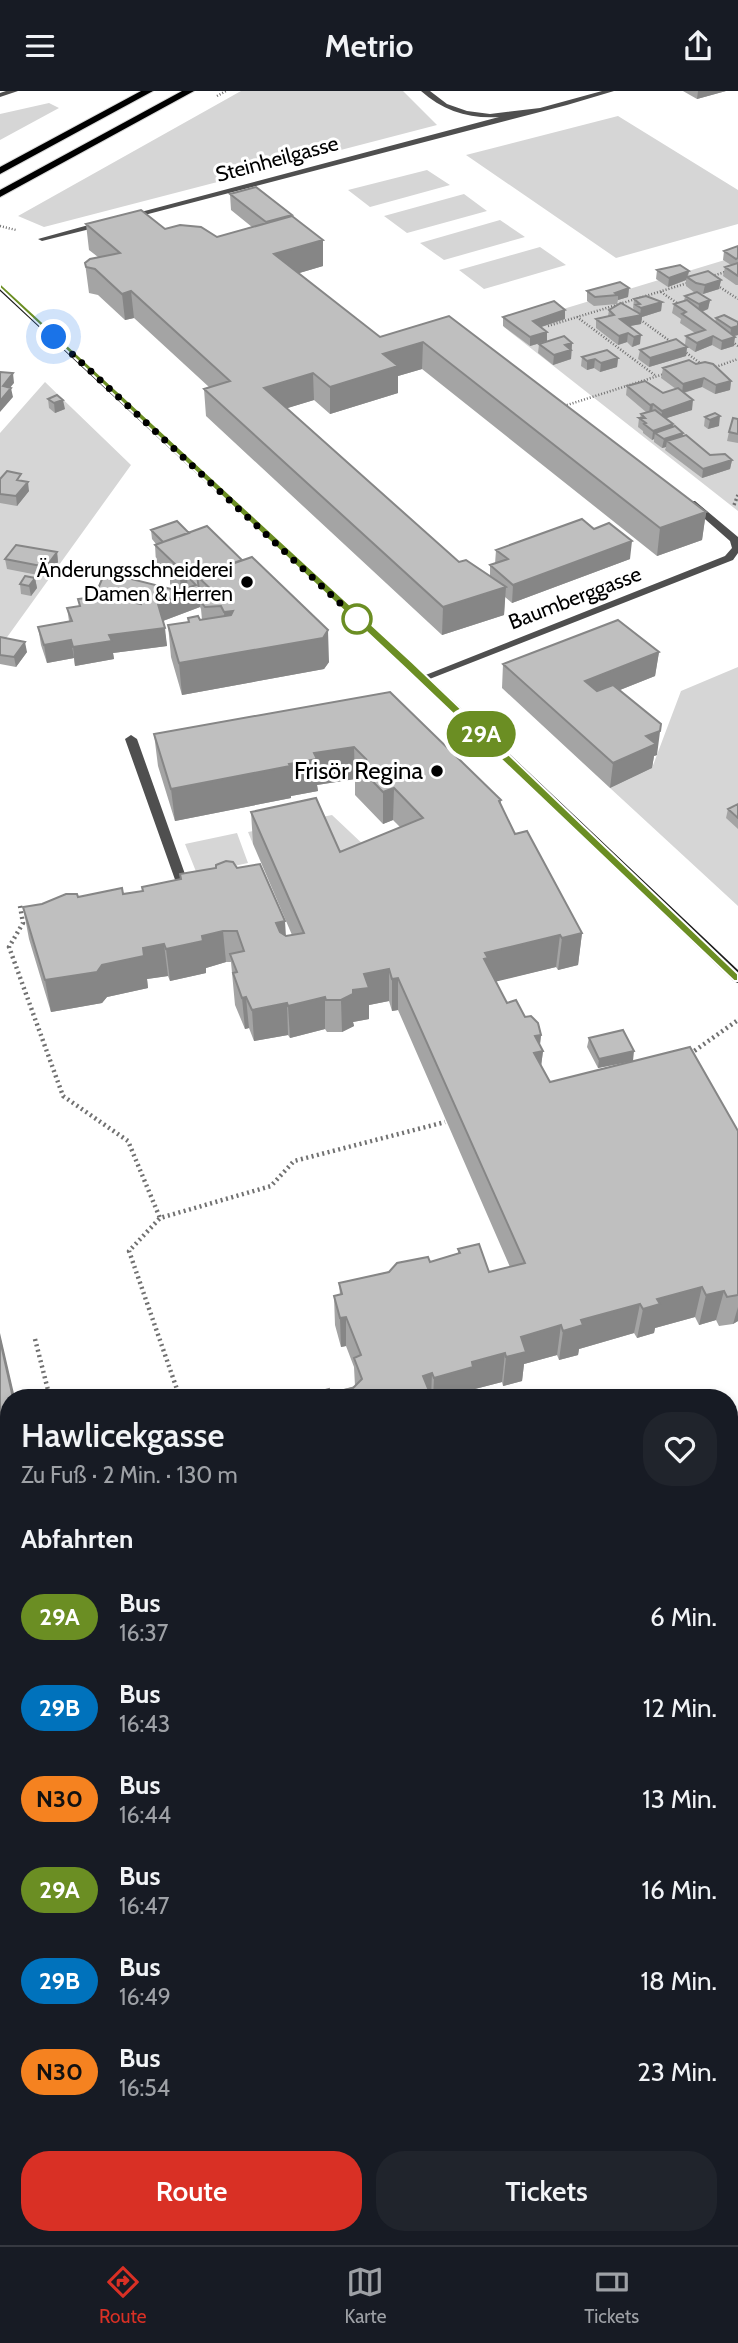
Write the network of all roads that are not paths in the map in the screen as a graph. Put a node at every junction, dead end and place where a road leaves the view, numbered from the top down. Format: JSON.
{"nodes":[{"id":1,"x":14,"y":91,"type":"edge"},
{"id":2,"x":148,"y":91,"type":"edge"},
{"id":3,"x":188,"y":91,"type":"edge"},
{"id":4,"x":425,"y":91,"type":"edge"},
{"id":5,"x":610,"y":91,"type":"edge"},
{"id":6,"x":0,"y":95,"type":"edge"},
{"id":7,"x":520,"y":114,"type":"junction"},
{"id":8,"x":0,"y":171,"type":"edge"},
{"id":9,"x":0,"y":194,"type":"edge"},
{"id":10,"x":42,"y":239,"type":"dead end"},
{"id":11,"x":0,"y":286,"type":"edge"},
{"id":12,"x":682,"y":496,"type":"edge"},
{"id":13,"x":737,"y":548,"type":"edge"},
{"id":14,"x":423,"y":678,"type":"junction"},
{"id":15,"x":131,"y":739,"type":"dead end"},
{"id":16,"x":162,"y":896,"type":"edge"},
{"id":17,"x":738,"y":978,"type":"edge"}],
"edges":[{"from":1,"to":6,"type":"street"},
{"from":2,"to":8,"type":"main road"},
{"from":3,"to":9,"type":"main road"},
{"from":4,"to":7,"type":"street","name":"Steinheilgasse"},
{"from":5,"to":7,"type":"street","name":"Steinheilgasse"},
{"from":7,"to":10,"type":"street","name":"Steinheilgasse"},
{"from":11,"to":14,"type":"main road"},
{"from":12,"to":13,"type":"street"},
{"from":13,"to":14,"type":"street","name":"Baumberggasse"},
{"from":14,"to":17,"type":"main road"},
{"from":15,"to":16,"type":"street"}]}
